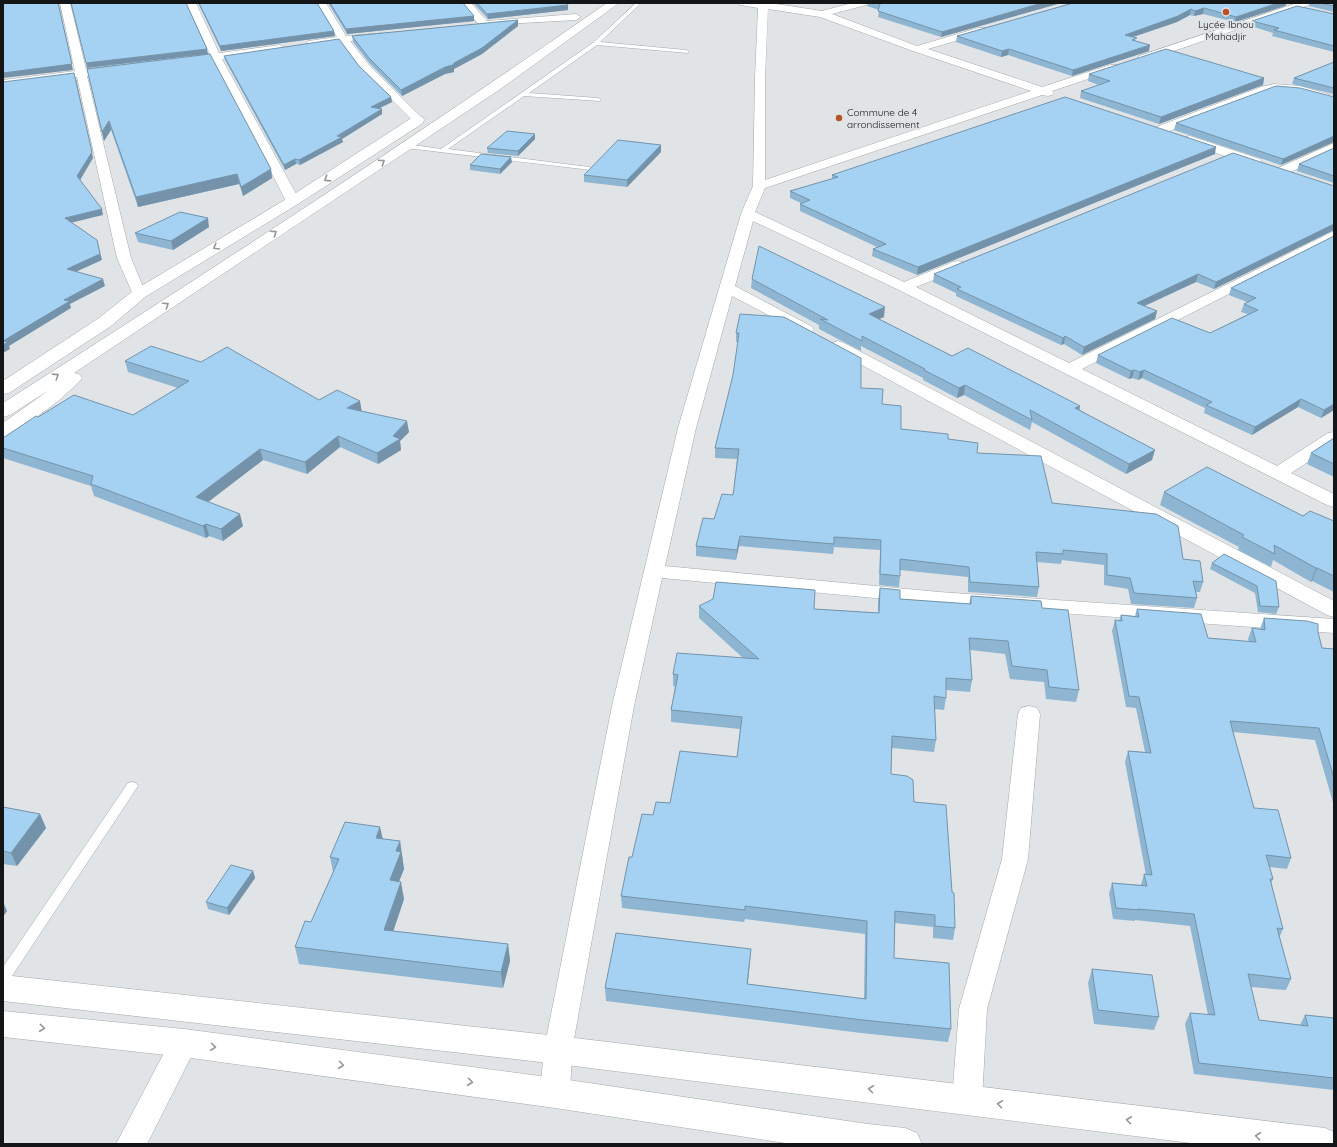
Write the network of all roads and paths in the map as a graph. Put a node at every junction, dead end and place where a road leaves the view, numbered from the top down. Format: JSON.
{"nodes":[{"id":1,"x":65,"y":3,"type":"edge"},
{"id":2,"x":191,"y":3,"type":"edge"},
{"id":3,"x":321,"y":3,"type":"edge"},
{"id":4,"x":466,"y":3,"type":"edge"},
{"id":5,"x":593,"y":3,"type":"edge"},
{"id":6,"x":614,"y":3,"type":"edge"},
{"id":7,"x":639,"y":3,"type":"edge"},
{"id":8,"x":742,"y":3,"type":"edge"},
{"id":9,"x":863,"y":3,"type":"edge"},
{"id":10,"x":1279,"y":3,"type":"edge"},
{"id":11,"x":1306,"y":3,"type":"edge"},
{"id":12,"x":764,"y":4,"type":"edge"},
{"id":13,"x":1293,"y":7,"type":"junction"},
{"id":14,"x":1314,"y":12,"type":"edge"},
{"id":15,"x":822,"y":14,"type":"junction"},
{"id":16,"x":576,"y":17,"type":"junction"},
{"id":17,"x":484,"y":24,"type":"junction"},
{"id":18,"x":468,"y":26,"type":"edge"},
{"id":19,"x":993,"y":27,"type":"edge"},
{"id":20,"x":390,"y":34,"type":"edge"},
{"id":21,"x":343,"y":39,"type":"junction"},
{"id":22,"x":596,"y":43,"type":"junction"},
{"id":23,"x":917,"y":49,"type":"junction"},
{"id":24,"x":686,"y":52,"type":"dead end"},
{"id":25,"x":216,"y":57,"type":"junction"},
{"id":26,"x":176,"y":62,"type":"edge"},
{"id":27,"x":504,"y":64,"type":"dead end"},
{"id":28,"x":129,"y":67,"type":"edge"},
{"id":29,"x":81,"y":73,"type":"junction"},
{"id":30,"x":3,"y":83,"type":"edge"},
{"id":31,"x":1044,"y":91,"type":"junction"},
{"id":32,"x":522,"y":94,"type":"junction"},
{"id":33,"x":1058,"y":96,"type":"dead end"},
{"id":34,"x":598,"y":100,"type":"dead end"},
{"id":35,"x":1334,"y":100,"type":"edge"},
{"id":36,"x":431,"y":111,"type":"dead end"},
{"id":37,"x":418,"y":120,"type":"junction"},
{"id":38,"x":1146,"y":125,"type":"edge"},
{"id":39,"x":1160,"y":130,"type":"junction"},
{"id":40,"x":406,"y":146,"type":"junction"},
{"id":41,"x":1334,"y":147,"type":"edge"},
{"id":42,"x":442,"y":151,"type":"junction"},
{"id":43,"x":1231,"y":154,"type":"junction"},
{"id":44,"x":1216,"y":160,"type":"edge"},
{"id":45,"x":589,"y":169,"type":"edge"},
{"id":46,"x":1282,"y":171,"type":"junction"},
{"id":47,"x":1297,"y":176,"type":"edge"},
{"id":48,"x":759,"y":186,"type":"junction"},
{"id":49,"x":293,"y":201,"type":"junction"},
{"id":50,"x":748,"y":214,"type":"junction"},
{"id":51,"x":1334,"y":234,"type":"edge"},
{"id":52,"x":970,"y":260,"type":"edge"},
{"id":53,"x":904,"y":286,"type":"junction"},
{"id":54,"x":727,"y":288,"type":"junction"},
{"id":55,"x":139,"y":294,"type":"junction"},
{"id":56,"x":132,"y":328,"type":"junction"},
{"id":57,"x":1070,"y":369,"type":"junction"},
{"id":58,"x":3,"y":384,"type":"edge"},
{"id":59,"x":3,"y":410,"type":"edge"},
{"id":60,"x":3,"y":432,"type":"edge"},
{"id":61,"x":1334,"y":437,"type":"edge"},
{"id":62,"x":1278,"y":473,"type":"junction"},
{"id":63,"x":1334,"y":501,"type":"edge"},
{"id":64,"x":654,"y":571,"type":"junction"},
{"id":65,"x":1334,"y":610,"type":"edge"},
{"id":66,"x":1334,"y":626,"type":"edge"},
{"id":67,"x":1029,"y":714,"type":"dead end"},
{"id":68,"x":132,"y":786,"type":"dead end"},
{"id":69,"x":3,"y":978,"type":"edge"},
{"id":70,"x":3,"y":988,"type":"edge"},
{"id":71,"x":3,"y":1024,"type":"edge"},
{"id":72,"x":184,"y":1043,"type":"junction"},
{"id":73,"x":558,"y":1050,"type":"junction"},
{"id":74,"x":555,"y":1093,"type":"junction"},
{"id":75,"x":967,"y":1100,"type":"junction"},
{"id":76,"x":868,"y":1142,"type":"edge"},
{"id":77,"x":131,"y":1144,"type":"edge"},
{"id":78,"x":905,"y":1144,"type":"edge"},
{"id":79,"x":1325,"y":1144,"type":"edge"}],
"edges":[{"from":1,"to":29,"type":"street"},
{"from":2,"to":25,"type":"street"},
{"from":3,"to":21,"type":"street"},
{"from":4,"to":17,"type":"street"},
{"from":5,"to":16,"type":"main road"},
{"from":6,"to":40,"type":"main road"},
{"from":7,"to":22,"type":"lane"},
{"from":8,"to":12,"type":"street"},
{"from":9,"to":15,"type":"street"},
{"from":10,"to":13,"type":"street"},
{"from":11,"to":13,"type":"street"},
{"from":12,"to":15,"type":"street"},
{"from":12,"to":48,"type":"street"},
{"from":13,"to":14,"type":"street"},
{"from":13,"to":31,"type":"street"},
{"from":15,"to":23,"type":"street"},
{"from":16,"to":17,"type":"street"},
{"from":16,"to":27,"type":"main road"},
{"from":17,"to":18,"type":"street"},
{"from":19,"to":23,"type":"street"},
{"from":20,"to":21,"type":"street"},
{"from":21,"to":25,"type":"street"},
{"from":21,"to":37,"type":"street"},
{"from":22,"to":24,"type":"lane"},
{"from":22,"to":32,"type":"lane"},
{"from":23,"to":31,"type":"street"},
{"from":25,"to":26,"type":"street"},
{"from":25,"to":49,"type":"street"},
{"from":28,"to":29,"type":"street"},
{"from":29,"to":30,"type":"street"},
{"from":29,"to":55,"type":"street"},
{"from":31,"to":33,"type":"street"},
{"from":31,"to":48,"type":"street"},
{"from":32,"to":34,"type":"lane"},
{"from":32,"to":42,"type":"lane"},
{"from":35,"to":39,"type":"street"},
{"from":36,"to":37,"type":"main road"},
{"from":37,"to":49,"type":"main road","one_way":true},
{"from":38,"to":39,"type":"street"},
{"from":39,"to":43,"type":"street"},
{"from":40,"to":42,"type":"lane"},
{"from":56,"to":40,"type":"main road","one_way":true},
{"from":41,"to":46,"type":"street"},
{"from":42,"to":45,"type":"lane"},
{"from":43,"to":44,"type":"street"},
{"from":43,"to":46,"type":"street"},
{"from":46,"to":47,"type":"street"},
{"from":48,"to":50,"type":"street"},
{"from":49,"to":55,"type":"main road","one_way":true},
{"from":50,"to":53,"type":"street"},
{"from":50,"to":54,"type":"street"},
{"from":51,"to":57,"type":"street"},
{"from":52,"to":53,"type":"street"},
{"from":53,"to":57,"type":"street"},
{"from":54,"to":64,"type":"street"},
{"from":54,"to":65,"type":"street"},
{"from":55,"to":58,"type":"main road"},
{"from":59,"to":56,"type":"main road","one_way":true},
{"from":56,"to":60,"type":"main road"},
{"from":57,"to":62,"type":"street"},
{"from":61,"to":62,"type":"street"},
{"from":62,"to":63,"type":"street"},
{"from":64,"to":66,"type":"street"},
{"from":64,"to":73,"type":"street"},
{"from":67,"to":75,"type":"street"},
{"from":68,"to":69,"type":"lane"},
{"from":70,"to":73,"type":"main road"},
{"from":71,"to":72,"type":"main road","one_way":true},
{"from":72,"to":74,"type":"main road","one_way":true},
{"from":72,"to":77,"type":"street"},
{"from":73,"to":74,"type":"street"},
{"from":75,"to":73,"type":"main road","one_way":true},
{"from":74,"to":76,"type":"main road"},
{"from":79,"to":75,"type":"main road","one_way":true},
{"from":76,"to":78,"type":"main road"}]}
